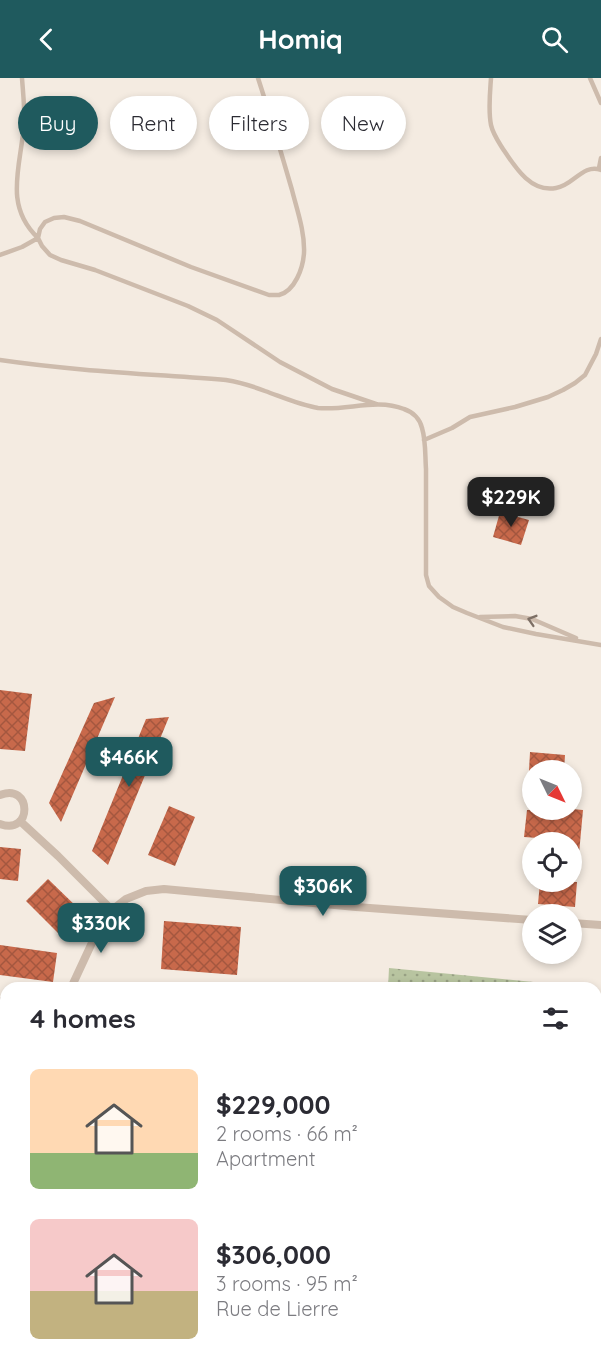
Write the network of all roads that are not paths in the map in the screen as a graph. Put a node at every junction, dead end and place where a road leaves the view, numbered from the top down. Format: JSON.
{"nodes":[{"id":1,"x":22,"y":78,"type":"edge"},
{"id":2,"x":258,"y":78,"type":"edge"},
{"id":3,"x":491,"y":78,"type":"edge"},
{"id":4,"x":590,"y":78,"type":"edge"},
{"id":5,"x":601,"y":103,"type":"edge"},
{"id":6,"x":601,"y":158,"type":"edge"},
{"id":7,"x":600,"y":169,"type":"edge"},
{"id":8,"x":38,"y":238,"type":"junction"},
{"id":9,"x":0,"y":255,"type":"edge"},
{"id":10,"x":601,"y":339,"type":"edge"},
{"id":11,"x":0,"y":360,"type":"edge"},
{"id":12,"x":376,"y":404,"type":"junction"},
{"id":13,"x":424,"y":440,"type":"junction"},
{"id":14,"x":477,"y":617,"type":"junction"},
{"id":15,"x":583,"y":641,"type":"junction"},
{"id":16,"x":601,"y":645,"type":"edge"},
{"id":17,"x":0,"y":795,"type":"edge"},
{"id":18,"x":21,"y":821,"type":"junction"},
{"id":19,"x":0,"y":824,"type":"edge"},
{"id":20,"x":112,"y":910,"type":"junction"},
{"id":21,"x":522,"y":919,"type":"edge"},
{"id":22,"x":582,"y":923,"type":"edge"},
{"id":23,"x":601,"y":925,"type":"edge"},
{"id":24,"x":74,"y":982,"type":"edge"}],
"edges":[{"from":1,"to":8,"type":"lane"},
{"from":2,"to":8,"type":"lane"},
{"from":3,"to":7,"type":"lane"},
{"from":4,"to":5,"type":"lane"},
{"from":6,"to":7,"type":"lane"},
{"from":8,"to":9,"type":"lane"},
{"from":8,"to":12,"type":"lane"},
{"from":10,"to":13,"type":"lane"},
{"from":11,"to":12,"type":"lane"},
{"from":12,"to":13,"type":"lane"},
{"from":13,"to":14,"type":"lane"},
{"from":14,"to":15,"type":"lane"},
{"from":15,"to":14,"type":"lane","one_way":true},
{"from":15,"to":16,"type":"lane"},
{"from":17,"to":18,"type":"street"},
{"from":18,"to":19,"type":"street"},
{"from":18,"to":20,"type":"street"},
{"from":20,"to":21,"type":"street"},
{"from":20,"to":24,"type":"street"},
{"from":22,"to":23,"type":"street"}]}
